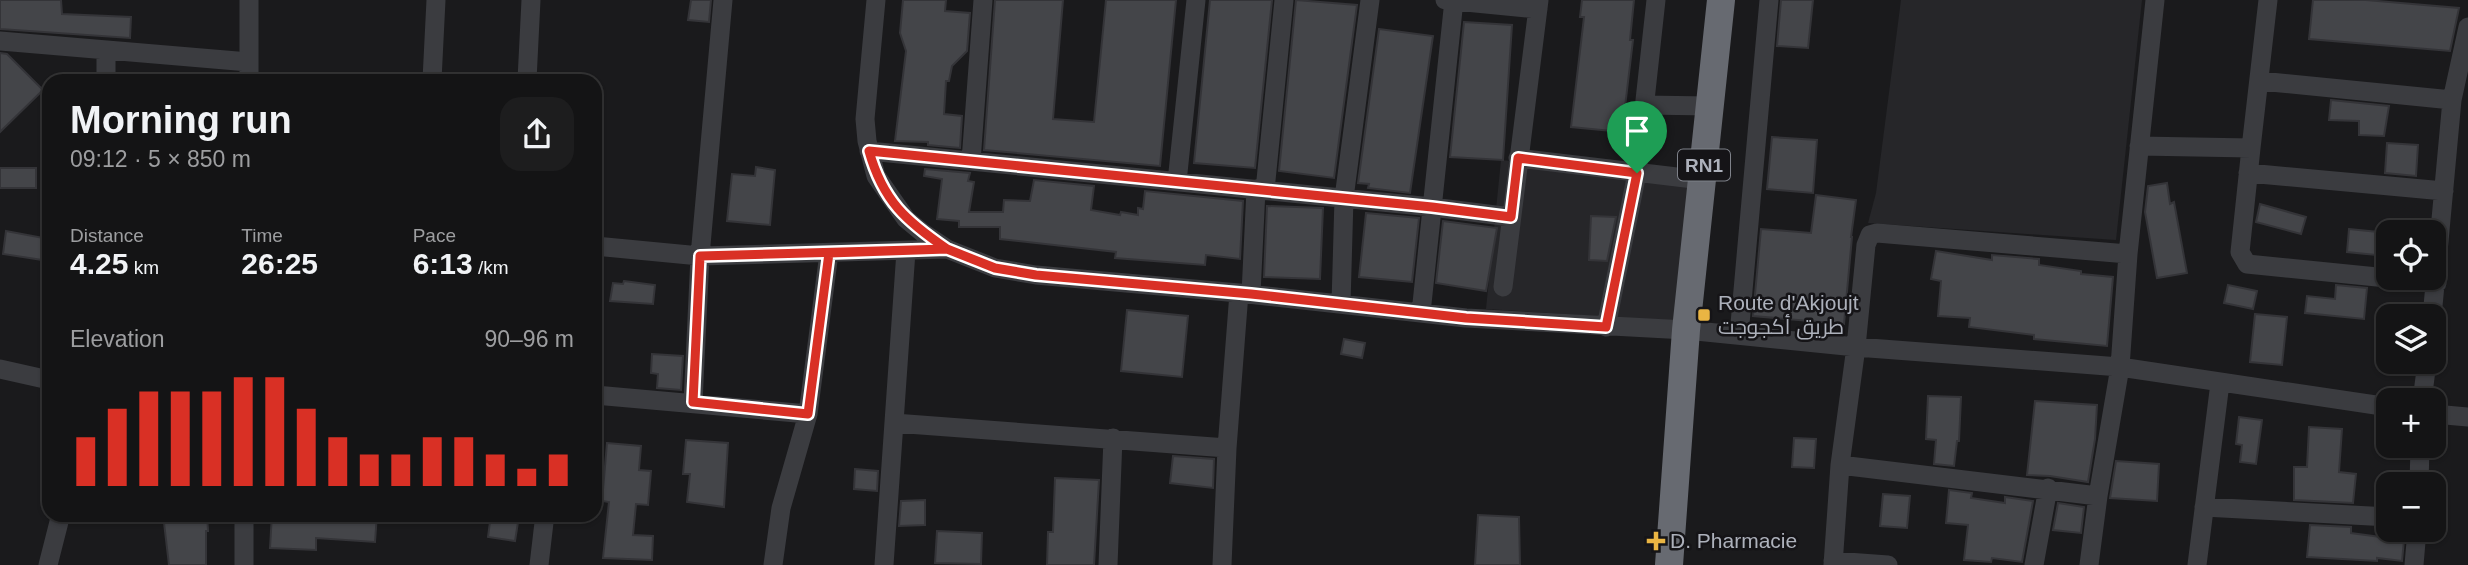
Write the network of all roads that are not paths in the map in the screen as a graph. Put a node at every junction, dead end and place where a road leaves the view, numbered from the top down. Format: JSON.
{"nodes":[{"id":1,"x":249,"y":0,"type":"edge"},
{"id":2,"x":436,"y":0,"type":"edge"},
{"id":3,"x":531,"y":0,"type":"edge"},
{"id":4,"x":723,"y":0,"type":"edge"},
{"id":5,"x":876,"y":0,"type":"edge"},
{"id":6,"x":982,"y":0,"type":"edge"},
{"id":7,"x":1196,"y":0,"type":"edge"},
{"id":8,"x":1284,"y":0,"type":"edge"},
{"id":9,"x":1370,"y":0,"type":"edge"},
{"id":10,"x":1445,"y":0,"type":"edge"},
{"id":11,"x":1454,"y":0,"type":"edge"},
{"id":12,"x":1656,"y":0,"type":"edge"},
{"id":13,"x":1721,"y":0,"type":"edge"},
{"id":14,"x":1769,"y":0,"type":"edge"},
{"id":15,"x":2155,"y":0,"type":"edge"},
{"id":16,"x":2268,"y":0,"type":"edge"},
{"id":17,"x":1539,"y":5,"type":"edge"},
{"id":18,"x":2468,"y":27,"type":"edge"},
{"id":19,"x":0,"y":41,"type":"edge"},
{"id":20,"x":106,"y":51,"type":"junction"},
{"id":21,"x":249,"y":71,"type":"edge"},
{"id":22,"x":106,"y":74,"type":"edge"},
{"id":23,"x":432,"y":74,"type":"edge"},
{"id":24,"x":527,"y":74,"type":"edge"},
{"id":25,"x":2260,"y":81,"type":"junction"},
{"id":26,"x":2452,"y":100,"type":"junction"},
{"id":27,"x":1644,"y":105,"type":"junction"},
{"id":28,"x":1710,"y":106,"type":"junction"},
{"id":29,"x":2140,"y":146,"type":"junction"},
{"id":30,"x":2251,"y":148,"type":"junction"},
{"id":31,"x":869,"y":151,"type":"junction"},
{"id":32,"x":1518,"y":158,"type":"junction"},
{"id":33,"x":971,"y":161,"type":"junction"},
{"id":34,"x":1637,"y":173,"type":"junction"},
{"id":35,"x":2248,"y":173,"type":"junction"},
{"id":36,"x":1702,"y":180,"type":"junction"},
{"id":37,"x":1177,"y":182,"type":"junction"},
{"id":38,"x":1261,"y":190,"type":"junction"},
{"id":39,"x":2444,"y":191,"type":"junction"},
{"id":40,"x":1344,"y":198,"type":"junction"},
{"id":41,"x":1432,"y":207,"type":"junction"},
{"id":42,"x":1511,"y":217,"type":"junction"},
{"id":43,"x":2442,"y":220,"type":"edge"},
{"id":44,"x":602,"y":247,"type":"edge"},
{"id":45,"x":947,"y":249,"type":"junction"},
{"id":46,"x":905,"y":251,"type":"junction"},
{"id":47,"x":829,"y":253,"type":"junction"},
{"id":48,"x":2128,"y":254,"type":"junction"},
{"id":49,"x":700,"y":256,"type":"junction"},
{"id":50,"x":2376,"y":277,"type":"edge"},
{"id":51,"x":1503,"y":287,"type":"dead end"},
{"id":52,"x":1245,"y":294,"type":"junction"},
{"id":53,"x":1341,"y":304,"type":"junction"},
{"id":54,"x":1421,"y":313,"type":"junction"},
{"id":55,"x":1606,"y":327,"type":"junction"},
{"id":56,"x":1686,"y":330,"type":"junction"},
{"id":57,"x":1739,"y":335,"type":"junction"},
{"id":58,"x":1856,"y":347,"type":"junction"},
{"id":59,"x":2120,"y":367,"type":"junction"},
{"id":60,"x":0,"y":369,"type":"edge"},
{"id":61,"x":42,"y":378,"type":"edge"},
{"id":62,"x":2220,"y":383,"type":"junction"},
{"id":63,"x":602,"y":396,"type":"edge"},
{"id":64,"x":693,"y":402,"type":"junction"},
{"id":65,"x":2376,"y":405,"type":"edge"},
{"id":66,"x":808,"y":414,"type":"junction"},
{"id":67,"x":2446,"y":415,"type":"edge"},
{"id":68,"x":2468,"y":417,"type":"edge"},
{"id":69,"x":894,"y":423,"type":"junction"},
{"id":70,"x":1113,"y":438,"type":"junction"},
{"id":71,"x":1227,"y":448,"type":"junction"},
{"id":72,"x":1840,"y":466,"type":"junction"},
{"id":73,"x":2048,"y":488,"type":"junction"},
{"id":74,"x":2098,"y":496,"type":"junction"},
{"id":75,"x":2204,"y":507,"type":"junction"},
{"id":76,"x":2376,"y":516,"type":"edge"},
{"id":77,"x":59,"y":522,"type":"edge"},
{"id":78,"x":244,"y":522,"type":"edge"},
{"id":79,"x":544,"y":522,"type":"edge"},
{"id":80,"x":2416,"y":542,"type":"edge"},
{"id":81,"x":1833,"y":563,"type":"edge"},
{"id":82,"x":48,"y":565,"type":"edge"},
{"id":83,"x":244,"y":565,"type":"edge"},
{"id":84,"x":539,"y":565,"type":"edge"},
{"id":85,"x":773,"y":565,"type":"edge"},
{"id":86,"x":884,"y":565,"type":"edge"},
{"id":87,"x":891,"y":565,"type":"edge"},
{"id":88,"x":1108,"y":565,"type":"edge"},
{"id":89,"x":1222,"y":565,"type":"edge"},
{"id":90,"x":1670,"y":565,"type":"edge"},
{"id":91,"x":1888,"y":565,"type":"edge"},
{"id":92,"x":2034,"y":565,"type":"edge"},
{"id":93,"x":2089,"y":565,"type":"edge"},
{"id":94,"x":2197,"y":565,"type":"edge"},
{"id":95,"x":2414,"y":565,"type":"edge"}],
"edges":[{"from":1,"to":21,"type":"street"},
{"from":2,"to":23,"type":"street"},
{"from":3,"to":24,"type":"street"},
{"from":4,"to":49,"type":"street"},
{"from":5,"to":31,"type":"street"},
{"from":6,"to":33,"type":"street"},
{"from":7,"to":37,"type":"street"},
{"from":8,"to":38,"type":"street"},
{"from":9,"to":40,"type":"street"},
{"from":10,"to":11,"type":"street"},
{"from":11,"to":17,"type":"street"},
{"from":11,"to":41,"type":"street"},
{"from":12,"to":27,"type":"street"},
{"from":13,"to":28,"type":"highway","number":"RN1"},
{"from":14,"to":57,"type":"street"},
{"from":15,"to":29,"type":"street"},
{"from":16,"to":25,"type":"street"},
{"from":17,"to":32,"type":"street"},
{"from":18,"to":26,"type":"street"},
{"from":19,"to":20,"type":"street"},
{"from":20,"to":21,"type":"street"},
{"from":20,"to":22,"type":"street"},
{"from":25,"to":26,"type":"street"},
{"from":25,"to":30,"type":"street"},
{"from":26,"to":39,"type":"street"},
{"from":27,"to":28,"type":"street"},
{"from":27,"to":34,"type":"street"},
{"from":28,"to":36,"type":"highway","number":"RN1"},
{"from":29,"to":30,"type":"street"},
{"from":29,"to":48,"type":"street"},
{"from":30,"to":35,"type":"street"},
{"from":31,"to":33,"type":"street"},
{"from":31,"to":45,"type":"street"},
{"from":32,"to":34,"type":"street"},
{"from":32,"to":42,"type":"street"},
{"from":33,"to":37,"type":"street"},
{"from":34,"to":36,"type":"street"},
{"from":34,"to":55,"type":"street"},
{"from":35,"to":39,"type":"street"},
{"from":35,"to":50,"type":"street"},
{"from":36,"to":56,"type":"highway","number":"RN1"},
{"from":37,"to":38,"type":"street"},
{"from":38,"to":40,"type":"street"},
{"from":38,"to":52,"type":"street"},
{"from":39,"to":43,"type":"street"},
{"from":40,"to":41,"type":"street"},
{"from":40,"to":53,"type":"street"},
{"from":41,"to":42,"type":"street"},
{"from":41,"to":54,"type":"street"},
{"from":42,"to":51,"type":"street"},
{"from":44,"to":49,"type":"street"},
{"from":45,"to":46,"type":"street"},
{"from":45,"to":52,"type":"street"},
{"from":46,"to":47,"type":"street"},
{"from":46,"to":69,"type":"street"},
{"from":47,"to":49,"type":"street"},
{"from":47,"to":66,"type":"street"},
{"from":48,"to":58,"type":"street"},
{"from":48,"to":59,"type":"street"},
{"from":49,"to":64,"type":"street"},
{"from":52,"to":53,"type":"street"},
{"from":52,"to":71,"type":"street"},
{"from":53,"to":54,"type":"street"},
{"from":54,"to":55,"type":"street"},
{"from":55,"to":56,"type":"street"},
{"from":56,"to":57,"type":"street"},
{"from":56,"to":90,"type":"highway","number":"RN1"},
{"from":57,"to":58,"type":"street"},
{"from":58,"to":59,"type":"street"},
{"from":58,"to":72,"type":"street"},
{"from":59,"to":62,"type":"street"},
{"from":59,"to":74,"type":"street"},
{"from":60,"to":61,"type":"street"},
{"from":62,"to":65,"type":"street"},
{"from":62,"to":75,"type":"street"},
{"from":63,"to":64,"type":"street"},
{"from":64,"to":66,"type":"street"},
{"from":66,"to":85,"type":"street"},
{"from":67,"to":68,"type":"street"},
{"from":69,"to":70,"type":"street"},
{"from":69,"to":86,"type":"street"},
{"from":70,"to":71,"type":"street"},
{"from":70,"to":88,"type":"street"},
{"from":71,"to":89,"type":"street"},
{"from":72,"to":73,"type":"street"},
{"from":72,"to":81,"type":"street"},
{"from":73,"to":74,"type":"street"},
{"from":73,"to":92,"type":"street"},
{"from":74,"to":93,"type":"street"},
{"from":75,"to":76,"type":"street"},
{"from":75,"to":94,"type":"street"},
{"from":77,"to":82,"type":"street"},
{"from":78,"to":83,"type":"street"},
{"from":79,"to":84,"type":"street"},
{"from":80,"to":95,"type":"street"},
{"from":81,"to":91,"type":"street"},
{"from":86,"to":87,"type":"street"}]}
